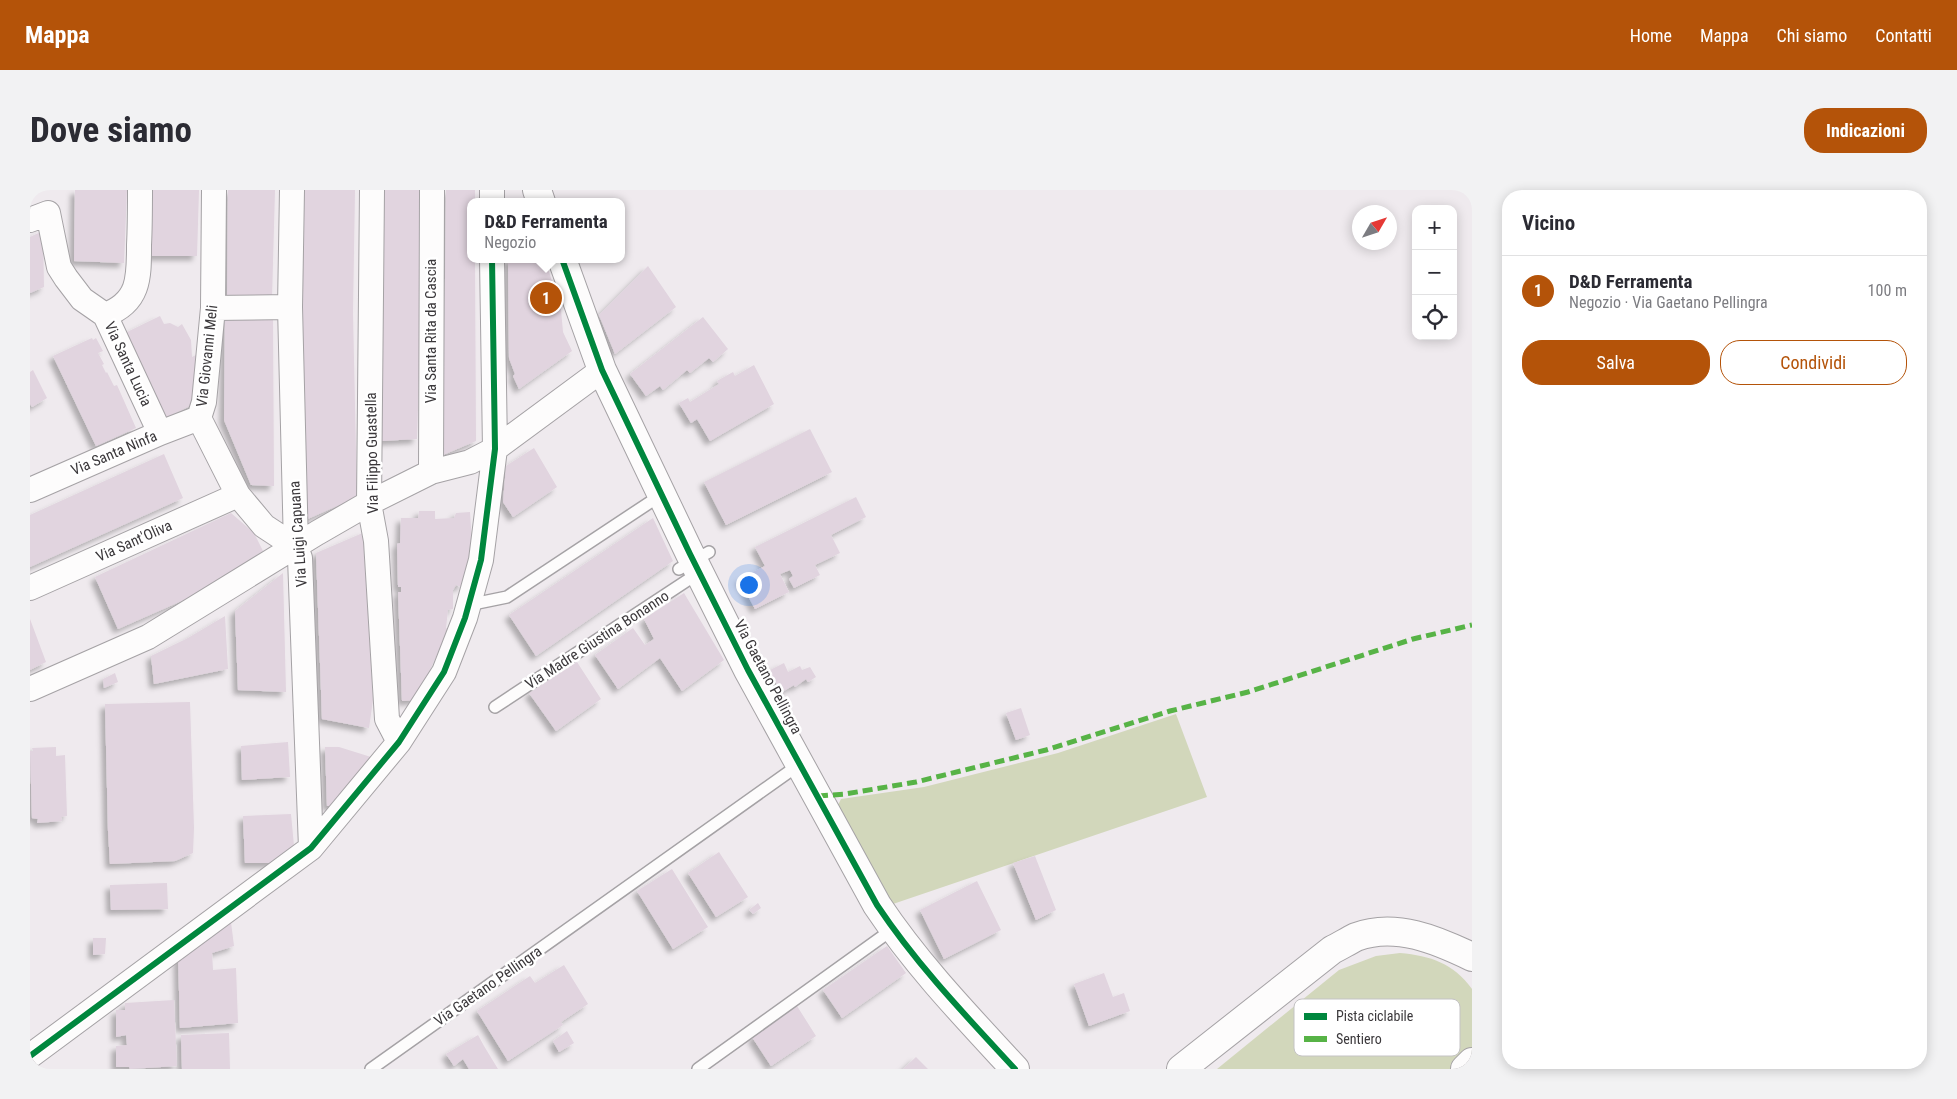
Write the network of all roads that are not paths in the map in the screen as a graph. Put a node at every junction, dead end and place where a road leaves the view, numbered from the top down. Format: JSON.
{"nodes":[{"id":1,"x":140,"y":190,"type":"edge"},
{"id":2,"x":214,"y":190,"type":"edge"},
{"id":3,"x":292,"y":190,"type":"edge"},
{"id":4,"x":372,"y":190,"type":"edge"},
{"id":5,"x":432,"y":190,"type":"edge"},
{"id":6,"x":30,"y":220,"type":"edge"},
{"id":7,"x":492,"y":263,"type":"edge"},
{"id":8,"x":563,"y":263,"type":"edge"},
{"id":9,"x":290,"y":307,"type":"junction"},
{"id":10,"x":213,"y":308,"type":"junction"},
{"id":11,"x":106,"y":315,"type":"junction"},
{"id":12,"x":602,"y":370,"type":"junction"},
{"id":13,"x":199,"y":418,"type":"junction"},
{"id":14,"x":160,"y":433,"type":"junction"},
{"id":15,"x":494,"y":449,"type":"junction"},
{"id":16,"x":431,"y":472,"type":"junction"},
{"id":17,"x":30,"y":490,"type":"edge"},
{"id":18,"x":238,"y":495,"type":"junction"},
{"id":19,"x":661,"y":495,"type":"junction"},
{"id":20,"x":369,"y":503,"type":"junction"},
{"id":21,"x":296,"y":547,"type":"junction"},
{"id":22,"x":695,"y":563,"type":"junction"},
{"id":23,"x":30,"y":588,"type":"edge"},
{"id":24,"x":468,"y":605,"type":"junction"},
{"id":25,"x":30,"y":689,"type":"edge"},
{"id":26,"x":495,"y":707,"type":"dead end"},
{"id":27,"x":399,"y":742,"type":"junction"},
{"id":28,"x":800,"y":764,"type":"junction"},
{"id":29,"x":311,"y":848,"type":"junction"},
{"id":30,"x":894,"y":929,"type":"junction"},
{"id":31,"x":1442,"y":943,"type":"junction"},
{"id":32,"x":1472,"y":957,"type":"edge"},
{"id":33,"x":1472,"y":976,"type":"edge"},
{"id":34,"x":30,"y":1056,"type":"edge"},
{"id":35,"x":1472,"y":1062,"type":"edge"},
{"id":36,"x":371,"y":1069,"type":"edge"},
{"id":37,"x":698,"y":1069,"type":"edge"},
{"id":38,"x":1015,"y":1069,"type":"edge"},
{"id":39,"x":1181,"y":1069,"type":"edge"},
{"id":40,"x":1465,"y":1069,"type":"edge"}],
"edges":[{"from":1,"to":11,"type":"street"},
{"from":2,"to":10,"type":"street","name":"Via Giovanni Meli"},
{"from":3,"to":9,"type":"street","name":"Via Luigi Capuana"},
{"from":4,"to":20,"type":"street","name":"Via Filippo Guastella"},
{"from":5,"to":16,"type":"street","name":"Via Santa Rita da Cascia"},
{"from":6,"to":11,"type":"street","name":"Via Santa Lucia"},
{"from":7,"to":15,"type":"street"},
{"from":8,"to":12,"type":"street","name":"Via Gaetano Pellingra"},
{"from":9,"to":10,"type":"street"},
{"from":9,"to":21,"type":"street","name":"Via Luigi Capuana"},
{"from":10,"to":13,"type":"street","name":"Via Giovanni Meli"},
{"from":11,"to":14,"type":"street","name":"Via Santa Lucia"},
{"from":12,"to":15,"type":"street"},
{"from":12,"to":19,"type":"street","name":"Via Gaetano Pellingra"},
{"from":13,"to":14,"type":"street","name":"Via Santa Ninfa"},
{"from":13,"to":18,"type":"street","name":"Via Giovanni Meli"},
{"from":14,"to":17,"type":"street","name":"Via Santa Ninfa"},
{"from":15,"to":16,"type":"street"},
{"from":15,"to":24,"type":"street"},
{"from":16,"to":20,"type":"street"},
{"from":18,"to":21,"type":"street","name":"Via Giovanni Meli"},
{"from":18,"to":23,"type":"street","name":"Via Sant'Oliva"},
{"from":19,"to":22,"type":"street","name":"Via Gaetano Pellingra"},
{"from":19,"to":24,"type":"lane"},
{"from":20,"to":21,"type":"street"},
{"from":20,"to":27,"type":"street","name":"Via Filippo Guastella"},
{"from":21,"to":25,"type":"street"},
{"from":21,"to":29,"type":"street","name":"Via Luigi Capuana"},
{"from":22,"to":26,"type":"lane","name":"Via Madre Giustina Bonanno"},
{"from":22,"to":28,"type":"street","name":"Via Gaetano Pellingra"},
{"from":24,"to":27,"type":"street"},
{"from":27,"to":29,"type":"street"},
{"from":28,"to":30,"type":"street","name":"Via Gaetano Pellingra"},
{"from":28,"to":36,"type":"lane","name":"Via Gaetano Pellingra"},
{"from":29,"to":34,"type":"street"},
{"from":30,"to":37,"type":"lane"},
{"from":30,"to":38,"type":"street","name":"Via Gaetano Pellingra"},
{"from":31,"to":32,"type":"street"},
{"from":31,"to":33,"type":"street"},
{"from":31,"to":39,"type":"street"},
{"from":35,"to":40,"type":"street"}]}
